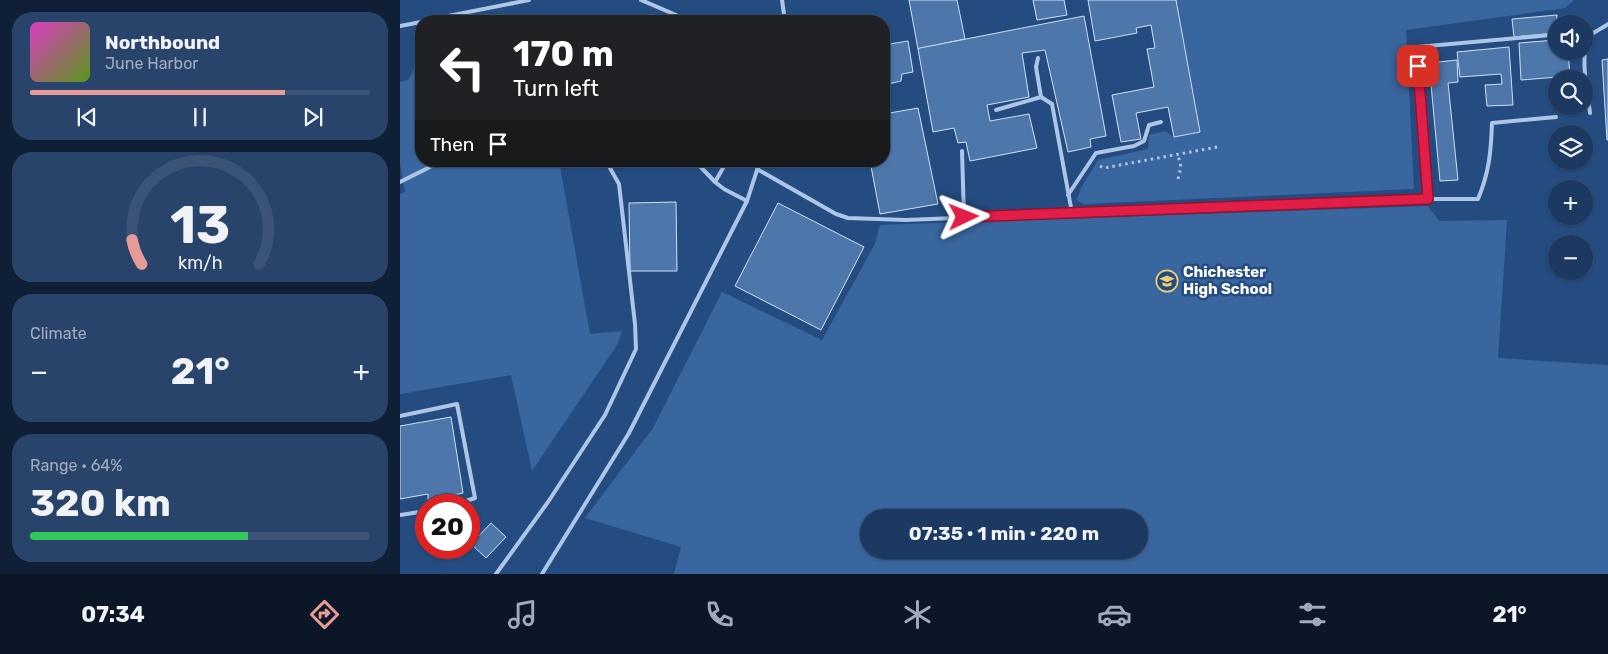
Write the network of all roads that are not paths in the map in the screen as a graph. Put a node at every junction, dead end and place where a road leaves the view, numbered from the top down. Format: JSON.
{"nodes":[{"id":1,"x":529,"y":0,"type":"edge"},
{"id":2,"x":641,"y":0,"type":"edge"},
{"id":3,"x":782,"y":0,"type":"edge"},
{"id":4,"x":453,"y":15,"type":"edge"},
{"id":5,"x":676,"y":15,"type":"edge"},
{"id":6,"x":785,"y":15,"type":"edge"},
{"id":7,"x":415,"y":23,"type":"edge"},
{"id":8,"x":1608,"y":24,"type":"edge"},
{"id":9,"x":400,"y":26,"type":"edge"},
{"id":10,"x":1548,"y":35,"type":"edge"},
{"id":11,"x":1038,"y":58,"type":"dead end"},
{"id":12,"x":1586,"y":70,"type":"edge"},
{"id":13,"x":1041,"y":97,"type":"junction"},
{"id":14,"x":996,"y":110,"type":"dead end"},
{"id":15,"x":1556,"y":117,"type":"dead end"},
{"id":16,"x":1161,"y":122,"type":"dead end"},
{"id":17,"x":962,"y":151,"type":"dead end"},
{"id":18,"x":430,"y":167,"type":"edge"},
{"id":19,"x":609,"y":167,"type":"edge"},
{"id":20,"x":701,"y":167,"type":"edge"},
{"id":21,"x":724,"y":167,"type":"edge"},
{"id":22,"x":757,"y":169,"type":"joint"},
{"id":23,"x":400,"y":182,"type":"edge"},
{"id":24,"x":715,"y":182,"type":"junction"},
{"id":25,"x":1068,"y":195,"type":"junction"},
{"id":26,"x":1428,"y":199,"type":"junction"},
{"id":27,"x":747,"y":201,"type":"junction"},
{"id":28,"x":1072,"y":213,"type":"junction"},
{"id":29,"x":964,"y":217,"type":"junction"},
{"id":30,"x":400,"y":416,"type":"edge"},
{"id":31,"x":473,"y":494,"type":"edge"},
{"id":32,"x":415,"y":513,"type":"edge"},
{"id":33,"x":400,"y":515,"type":"edge"},
{"id":34,"x":496,"y":574,"type":"edge"},
{"id":35,"x":542,"y":574,"type":"edge"}],
"edges":[{"from":1,"to":4,"type":"lane"},
{"from":2,"to":5,"type":"lane"},
{"from":3,"to":6,"type":"lane"},
{"from":7,"to":9,"type":"lane"},
{"from":8,"to":12,"type":"lane"},
{"from":10,"to":26,"type":"lane"},
{"from":11,"to":13,"type":"lane"},
{"from":13,"to":14,"type":"lane"},
{"from":13,"to":25,"type":"lane"},
{"from":15,"to":26,"type":"lane"},
{"from":16,"to":25,"type":"lane"},
{"from":17,"to":29,"type":"lane"},
{"from":18,"to":23,"type":"lane"},
{"from":19,"to":34,"type":"lane"},
{"from":20,"to":24,"type":"lane"},
{"from":21,"to":24,"type":"lane"},
{"from":22,"to":27,"type":"lane"},
{"from":22,"to":29,"type":"lane"},
{"from":24,"to":27,"type":"lane"},
{"from":25,"to":28,"type":"lane"},
{"from":26,"to":28,"type":"lane"},
{"from":27,"to":35,"type":"lane"},
{"from":28,"to":29,"type":"lane"},
{"from":30,"to":31,"type":"lane"},
{"from":32,"to":33,"type":"lane"}]}
